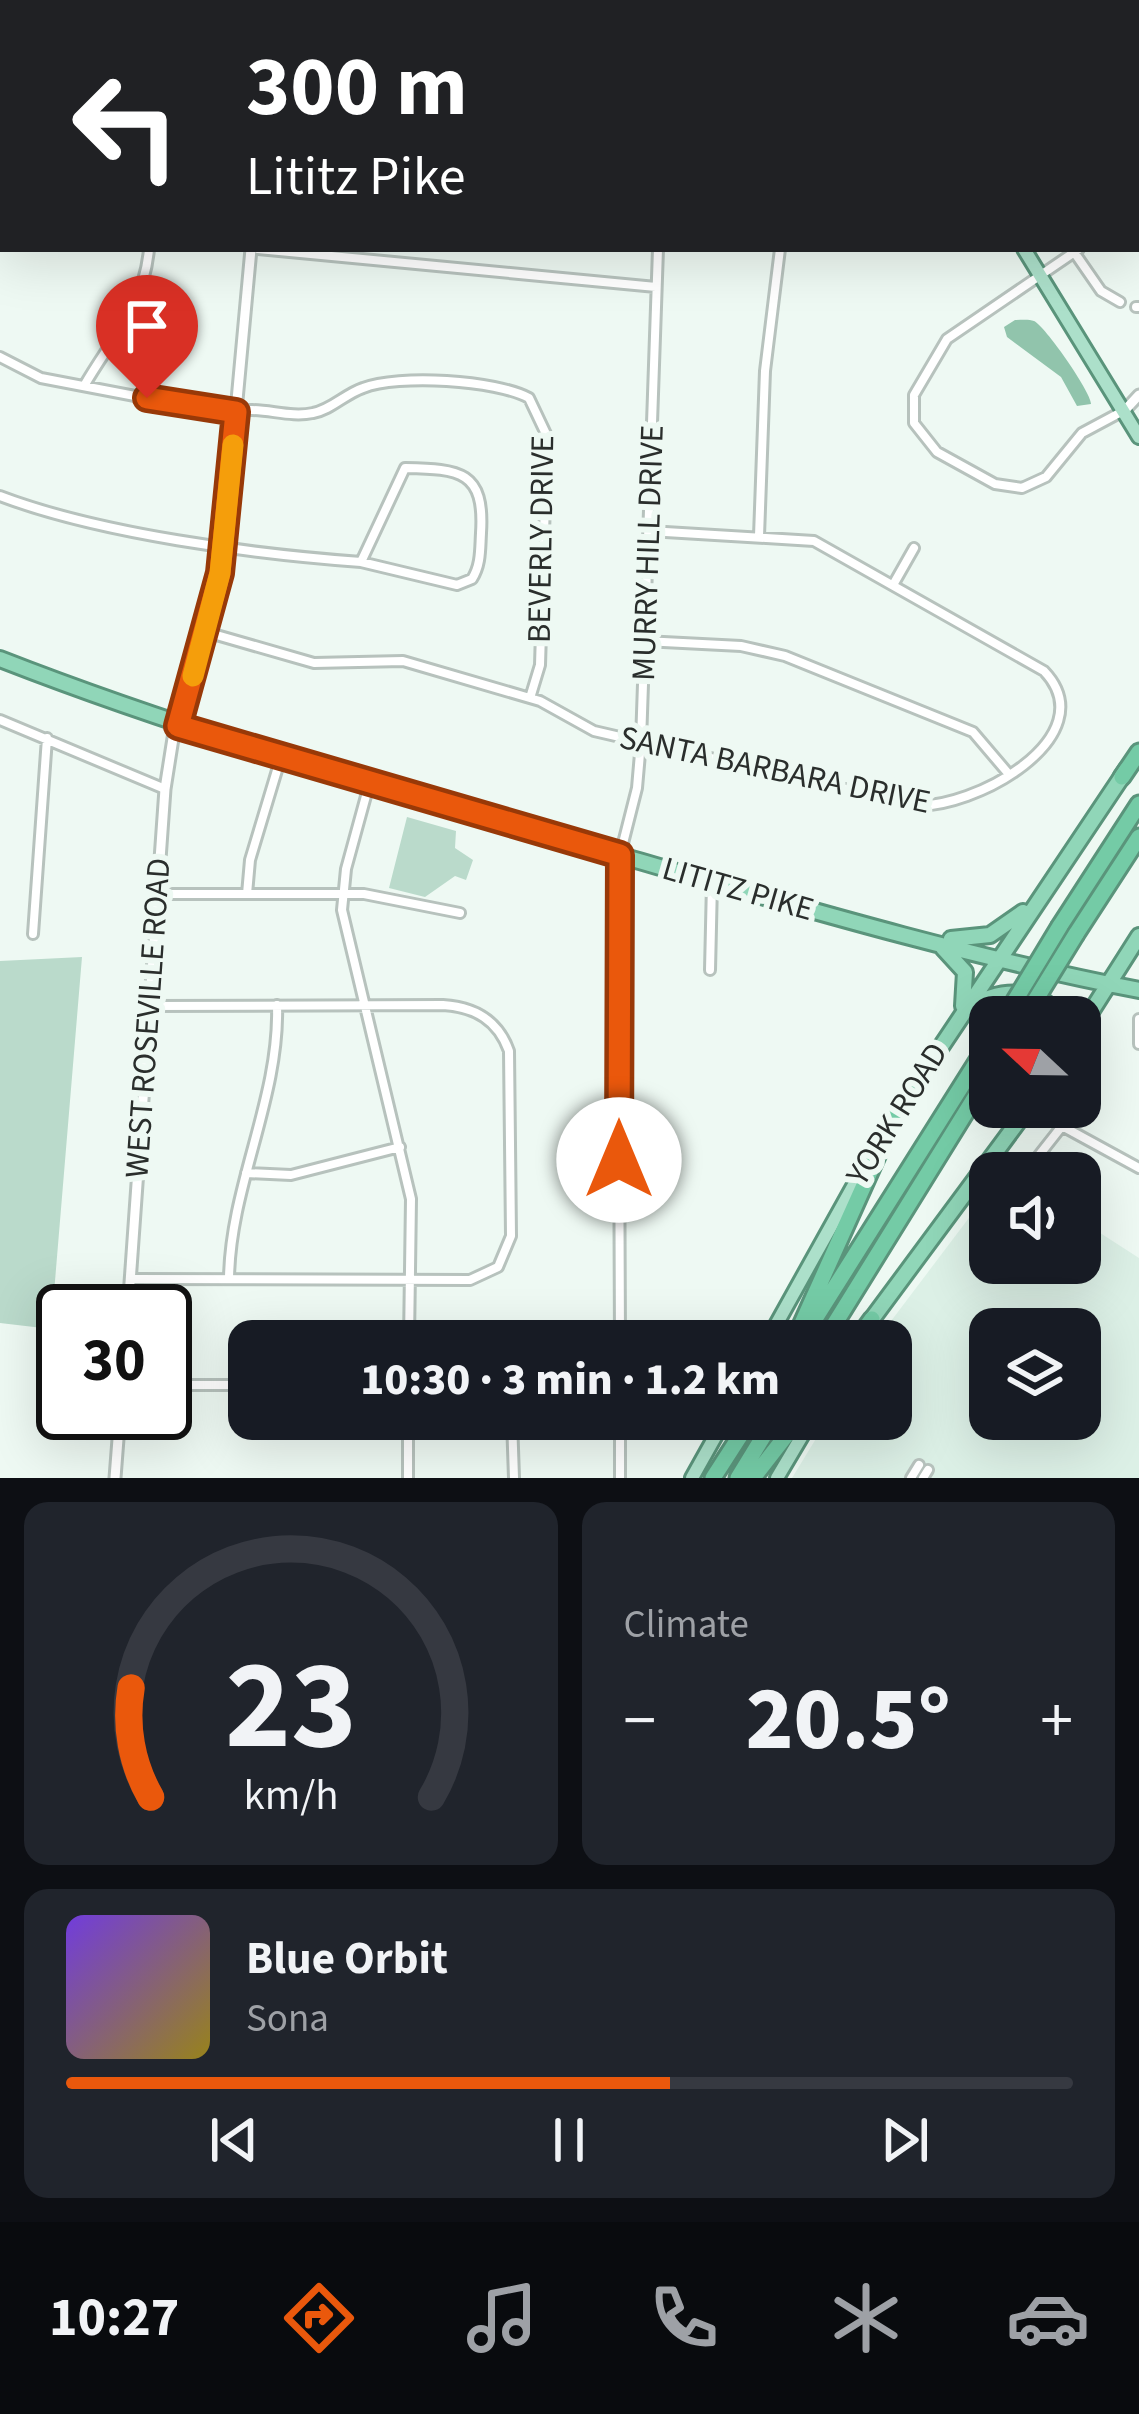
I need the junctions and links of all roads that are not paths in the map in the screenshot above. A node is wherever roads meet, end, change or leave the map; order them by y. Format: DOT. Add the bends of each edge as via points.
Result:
graph roads {
  1 [pos="148,252"];
  2 [pos="255,252"];
  3 [pos="287,252"];
  4 [pos="658,252"];
  5 [pos="780,252"];
  6 [pos="1026,252"];
  7 [pos="1074,252"];
  8 [pos="1077,252"];
  9 [pos="1040,275"];
  10 [pos="656,287"];
  11 [pos="1120,302"];
  12 [pos="2,363"];
  13 [pos="84,386"];
  14 [pos="1139,395"];
  15 [pos="1126,410"];
  16 [pos="236,412"];
  17 [pos="1139,422"];
  18 [pos="1139,437"];
  19 [pos="0,496"];
  20 [pos="649,531"];
  21 [pos="759,536"];
  22 [pos="224,547"];
  23 [pos="914,548"];
  24 [pos="361,562"];
  25 [pos="893,585"];
  26 [pos="206,632"];
  27 [pos="644,641"];
  28 [pos="0,659"];
  29 [pos="530,698"];
  30 [pos="0,720"];
  31 [pos="178,726"];
  32 [pos="46,738"];
  33 [pos="641,742"];
  34 [pos="1139,750"];
  35 [pos="280,757"];
  36 [pos="1007,772"];
  37 [pos="1122,777"];
  38 [pos="370,783"];
  39 [pos="165,789"];
  40 [pos="1139,804"];
  41 [pos="1139,837"];
  42 [pos="620,855"];
  43 [pos="712,882"];
  44 [pos="1043,891"];
  45 [pos="343,893"];
  46 [pos="156,894"];
  47 [pos="247,894"];
  48 [pos="460,914"];
  49 [pos="1068,930"];
  50 [pos="33,934"];
  51 [pos="1139,936"];
  52 [pos="928,939"];
  53 [pos="1000,956"];
  54 [pos="710,970"];
  55 [pos="1110,982"];
  56 [pos="1134,989"];
  57 [pos="1020,996"];
  58 [pos="1035,996"];
  59 [pos="1101,996"];
  60 [pos="278,1005"];
  61 [pos="363,1005"];
  62 [pos="148,1006"];
  63 [pos="969,1009"];
  64 [pos="1101,1011"];
  65 [pos="1139,1018"];
  66 [pos="956,1021"];
  67 [pos="1139,1044"];
  68 [pos="969,1074"];
  69 [pos="969,1107"];
  70 [pos="896,1114"];
  71 [pos="1013,1128"];
  72 [pos="400,1147"];
  73 [pos="1042,1152"];
  74 [pos="1139,1168"];
  75 [pos="246,1173"];
  76 [pos="130,1279"];
  77 [pos="229,1279"];
  78 [pos="412,1280"];
  79 [pos="130,1284"];
  80 [pos="872,1318"];
  81 [pos="410,1320"];
  82 [pos="620,1320"];
  83 [pos="779,1320"];
  84 [pos="806,1320"];
  85 [pos="811,1320"];
  86 [pos="837,1320"];
  87 [pos="192,1385"];
  88 [pos="228,1385"];
  89 [pos="118,1440"];
  90 [pos="408,1440"];
  91 [pos="513,1440"];
  92 [pos="620,1440"];
  93 [pos="713,1440"];
  94 [pos="737,1440"];
  95 [pos="761,1440"];
  96 [pos="783,1440"];
  97 [pos="800,1440"];
  98 [pos="923,1471"];
  99 [pos="115,1478"];
  100 [pos="408,1478"];
  101 [pos="514,1478"];
  102 [pos="620,1478"];
  103 [pos="692,1478"];
  104 [pos="713,1478"];
  105 [pos="738,1478"];
  106 [pos="753,1478"];
  107 [pos="777,1478"];
  108 [pos="911,1478"];
  1 -- 13 [label="street" via="129,320"];
  2 -- 16 [label="street, WEST ROSEVILLE ROAD"];
  3 -- 10 [label="street"];
  4 -- 10 [label="street, MURRY HILL DRIVE"];
  5 -- 21 [label="street" via="763,394"];
  6 -- 9 [label="main road"];
  7 -- 9 [label="street"];
  8 -- 11 [label="street" via="1101,291"];
  9 -- 15 [label="main road"];
  9 -- 15 [label="street" via="947,339 914,394 918,434 985,479 1022,488 1046,477 1082,433"];
  10 -- 20 [label="street, MURRY HILL DRIVE"];
  12 -- 13 [label="street"];
  13 -- 16 [label="street"];
  14 -- 15 [label="street"];
  15 -- 17 [label="main road"];
  15 -- 18 [label="main road"];
  16 -- 22 [label="street, WEST ROSEVILLE ROAD"];
  16 -- 29 [label="street, BEVERLY DRIVE" via="313,413 393,380 490,386 529,398 547,436 540,665"];
  19 -- 22 [label="street"];
  20 -- 21 [label="street, SANTA BARBARA DRIVE"];
  20 -- 27 [label="street, MURRY HILL DRIVE"];
  21 -- 25 [label="street, SANTA BARBARA DRIVE" via="814,541"];
  22 -- 24 [label="street"];
  22 -- 26 [label="street, WEST ROSEVILLE ROAD"];
  23 -- 25 [label="street"];
  24 -- 24 [label="street" via="405,468 459,472 478,490 472,579 457,585"];
  25 -- 36 [label="street, SANTA BARBARA DRIVE" via="1055,684 1058,730"];
  26 -- 29 [label="street, SANTA BARBARA DRIVE" via="322,664 403,661"];
  26 -- 31 [label="street, WEST ROSEVILLE ROAD"];
  27 -- 33 [label="street, MURRY HILL DRIVE"];
  27 -- 36 [label="street" via="785,656 973,732"];
  28 -- 31 [label="highway, LITITZ PIKE"];
  29 -- 33 [label="street, SANTA BARBARA DRIVE" via="578,726"];
  30 -- 32 [label="street"];
  31 -- 35 [label="highway, LITITZ PIKE"];
  31 -- 39 [label="street, WEST ROSEVILLE ROAD"];
  32 -- 39 [label="street"];
  32 -- 50 [label="street"];
  33 -- 36 [label="street, SANTA BARBARA DRIVE" via="929,807 970,799"];
  33 -- 42 [label="street, MURRY HILL DRIVE"];
  34 -- 37 [label="highway"];
  35 -- 38 [label="highway, LITITZ PIKE"];
  35 -- 47 [label="street"];
  37 -- 44 [label="highway, YORK ROAD"];
  38 -- 42 [label="highway, LITITZ PIKE"];
  38 -- 45 [label="street"];
  39 -- 46 [label="street, WEST ROSEVILLE ROAD"];
  40 -- 49 [label="highway"];
  41 -- 49 [label="highway"];
  42 -- 43 [label="highway, LITITZ PIKE"];
  42 -- 82 [label="street, MURRY HILL DRIVE"];
  43 -- 52 [label="highway, LITITZ PIKE"];
  43 -- 54 [label="street"];
  44 -- 52 [label="highway" via="990,935"];
  44 -- 53 [label="highway, YORK ROAD"];
  45 -- 47 [label="street"];
  45 -- 48 [label="street"];
  45 -- 61 [label="street"];
  46 -- 47 [label="street"];
  46 -- 62 [label="street, WEST ROSEVILLE ROAD"];
  49 -- 57 [label="highway, bridge"];
  49 -- 58 [label="highway, bridge"];
  51 -- 55 [label="highway"];
  52 -- 53 [label="highway, LITITZ PIKE"];
  52 -- 66 [label="highway" via="965,973"];
  53 -- 55 [label="highway, LITITZ PIKE"];
  53 -- 66 [label="highway, YORK ROAD"];
  55 -- 56 [label="highway, LITITZ PIKE"];
  55 -- 59 [label="highway"];
  56 -- 64 [label="highway"];
  60 -- 61 [label="street"];
  60 -- 62 [label="street"];
  60 -- 75 [label="street" via="276,1049"];
  61 -- 72 [label="street"];
  61 -- 78 [label="street" via="469,1008 498,1030 508,1051 507,1253 481,1277"];
  62 -- 76 [label="street, WEST ROSEVILLE ROAD"];
  63 -- 66 [label="highway"];
  65 -- 67 [label="street"];
  66 -- 70 [label="highway, YORK ROAD"];
  68 -- 85 [label="highway"];
  69 -- 86 [label="highway"];
  70 -- 83 [label="main road, YORK ROAD"];
  70 -- 84 [label="highway"];
  71 -- 80 [label="highway"];
  72 -- 75 [label="street" via="292,1175"];
  72 -- 78 [label="street" via="413,1216"];
  73 -- 74 [label="street" via="1062,1126"];
  75 -- 77 [label="street"];
  76 -- 77 [label="street"];
  76 -- 79 [label="street, WEST ROSEVILLE ROAD"];
  77 -- 78 [label="street"];
  78 -- 81 [label="street"];
  87 -- 88 [label="street"];
  89 -- 99 [label="street"];
  90 -- 100 [label="street"];
  91 -- 101 [label="street"];
  92 -- 102 [label="street"];
  93 -- 103 [label="main road"];
  94 -- 104 [label="highway"];
  95 -- 105 [label="highway"];
  96 -- 106 [label="highway"];
  97 -- 107 [label="main road"];
  98 -- 108 [label="street"];
}
